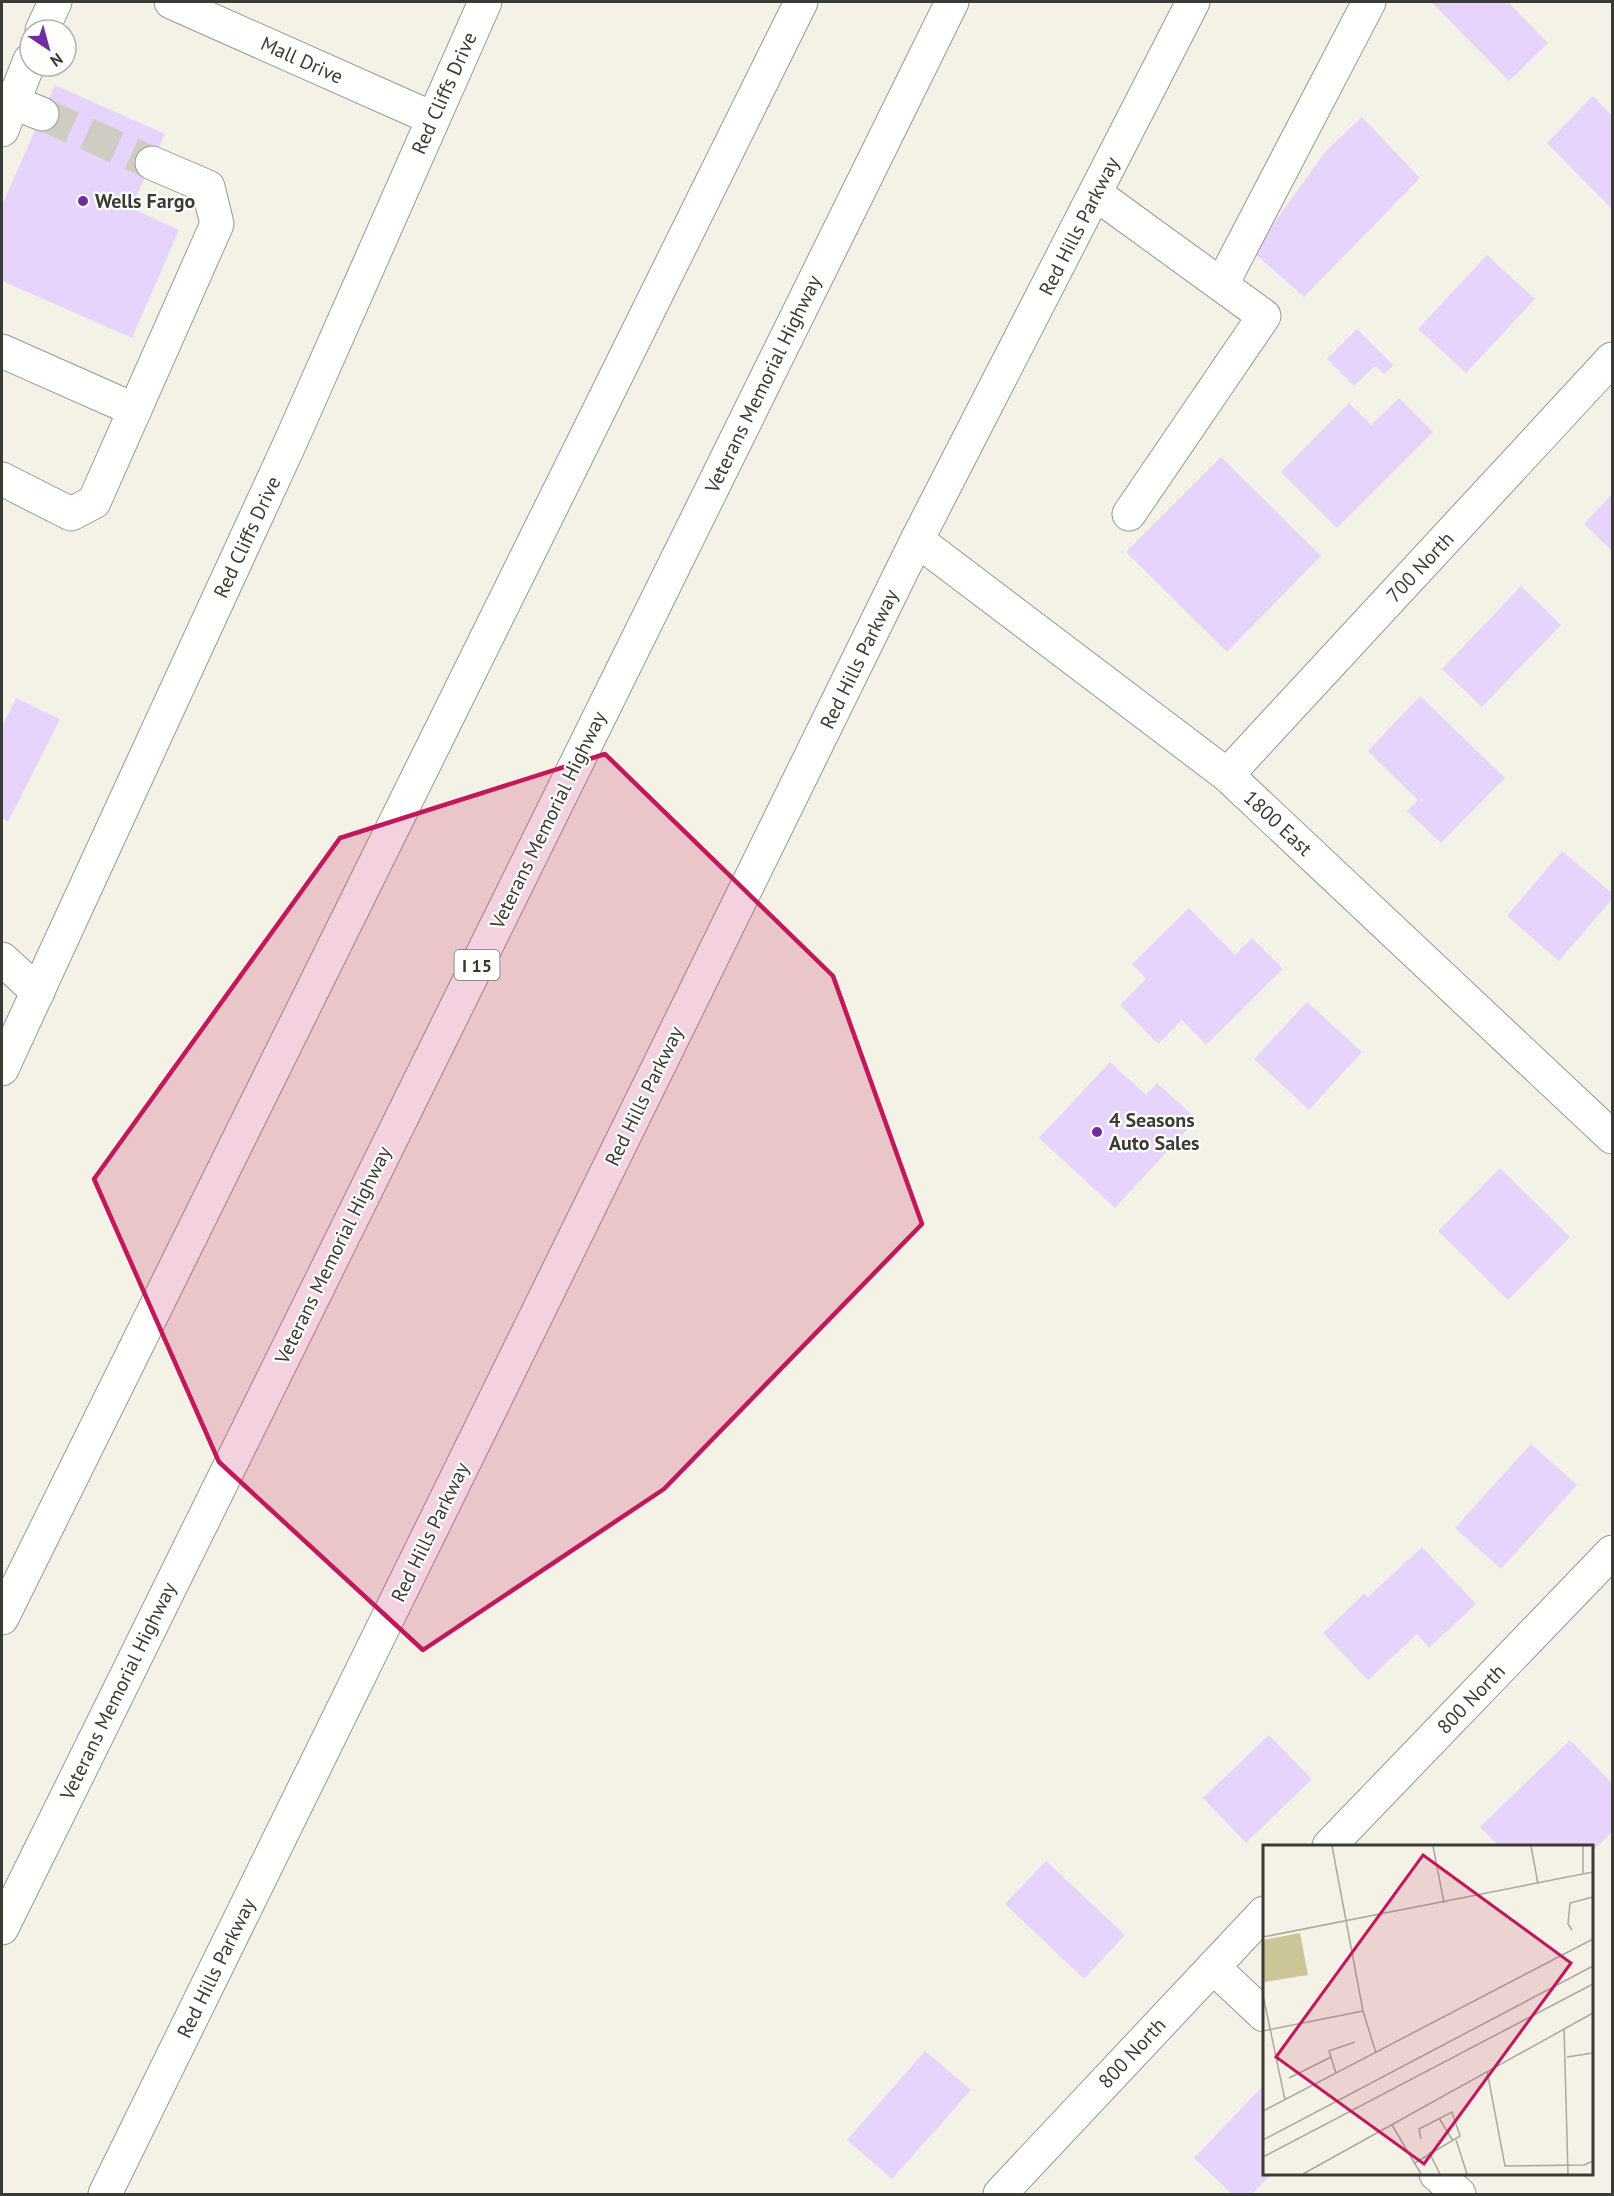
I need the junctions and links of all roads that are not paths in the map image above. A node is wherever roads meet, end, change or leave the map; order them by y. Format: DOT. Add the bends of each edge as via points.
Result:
graph roads {
  1 [pos="55,2"];
  2 [pos="171,2"];
  3 [pos="486,2"];
  4 [pos="801,2"];
  5 [pos="952,2"];
  6 [pos="1193,2"];
  7 [pos="1370,2"];
  8 [pos="48,18"];
  9 [pos="24,78"];
  10 [pos="14,111"];
  11 [pos="432,118"];
  12 [pos="152,163"];
  13 [pos="1096,194"];
  14 [pos="1222,285"];
  15 [pos="2,351"];
  16 [pos="1612,359"];
  17 [pos="135,410"];
  18 [pos="2,479"];
  19 [pos="1129,514"];
  20 [pos="917,540"];
  21 [pos="1227,775"];
  22 [pos="2,959"];
  23 [pos="38,992"];
  24 [pos="2,1069"];
  25 [pos="1612,1137"];
  26 [pos="1612,1552"];
  27 [pos="2,1618"];
  28 [pos="1330,1845"];
  29 [pos="1263,1914"];
  30 [pos="2,1928"];
  31 [pos="1213,1967"];
  32 [pos="1263,2014"];
  33 [pos="1437,2175"];
  34 [pos="105,2194"];
  35 [pos="1000,2194"];
  36 [pos="1459,2194"];
  1 -- 8 [label="main road"];
  2 -- 11 [label="main road, Mall Drive"];
  3 -- 11 [label="main road, Red Cliffs Drive"];
  4 -- 27 [label="main road"];
  5 -- 30 [label="main road, Veterans Memorial Highway / I 15"];
  6 -- 13 [label="main road, Red Hills Parkway"];
  7 -- 14 [label="main road"];
  9 -- 10 [label="main road"];
  11 -- 23 [label="main road, Red Cliffs Drive" via="291,441"];
  12 -- 17 [label="main road" via="208,187 217,224"];
  13 -- 14 [label="main road"];
  13 -- 20 [label="main road, Red Hills Parkway"];
  14 -- 19 [label="main road" via="1264,316"];
  15 -- 17 [label="main road"];
  16 -- 21 [label="main road, 700 North"];
  17 -- 18 [label="main road" via="94,502 71,514"];
  20 -- 21 [label="main road, 1800 East"];
  20 -- 34 [label="main road, Red Hills Parkway"];
  21 -- 25 [label="main road, 1800 East"];
  22 -- 23 [label="main road"];
  23 -- 24 [label="main road, Red Cliffs Drive"];
  26 -- 28 [label="main road, 800 North"];
  29 -- 31 [label="main road, 800 North"];
  31 -- 32 [label="main road"];
  31 -- 35 [label="main road, 800 North"];
  33 -- 36 [label="main road"];
}
